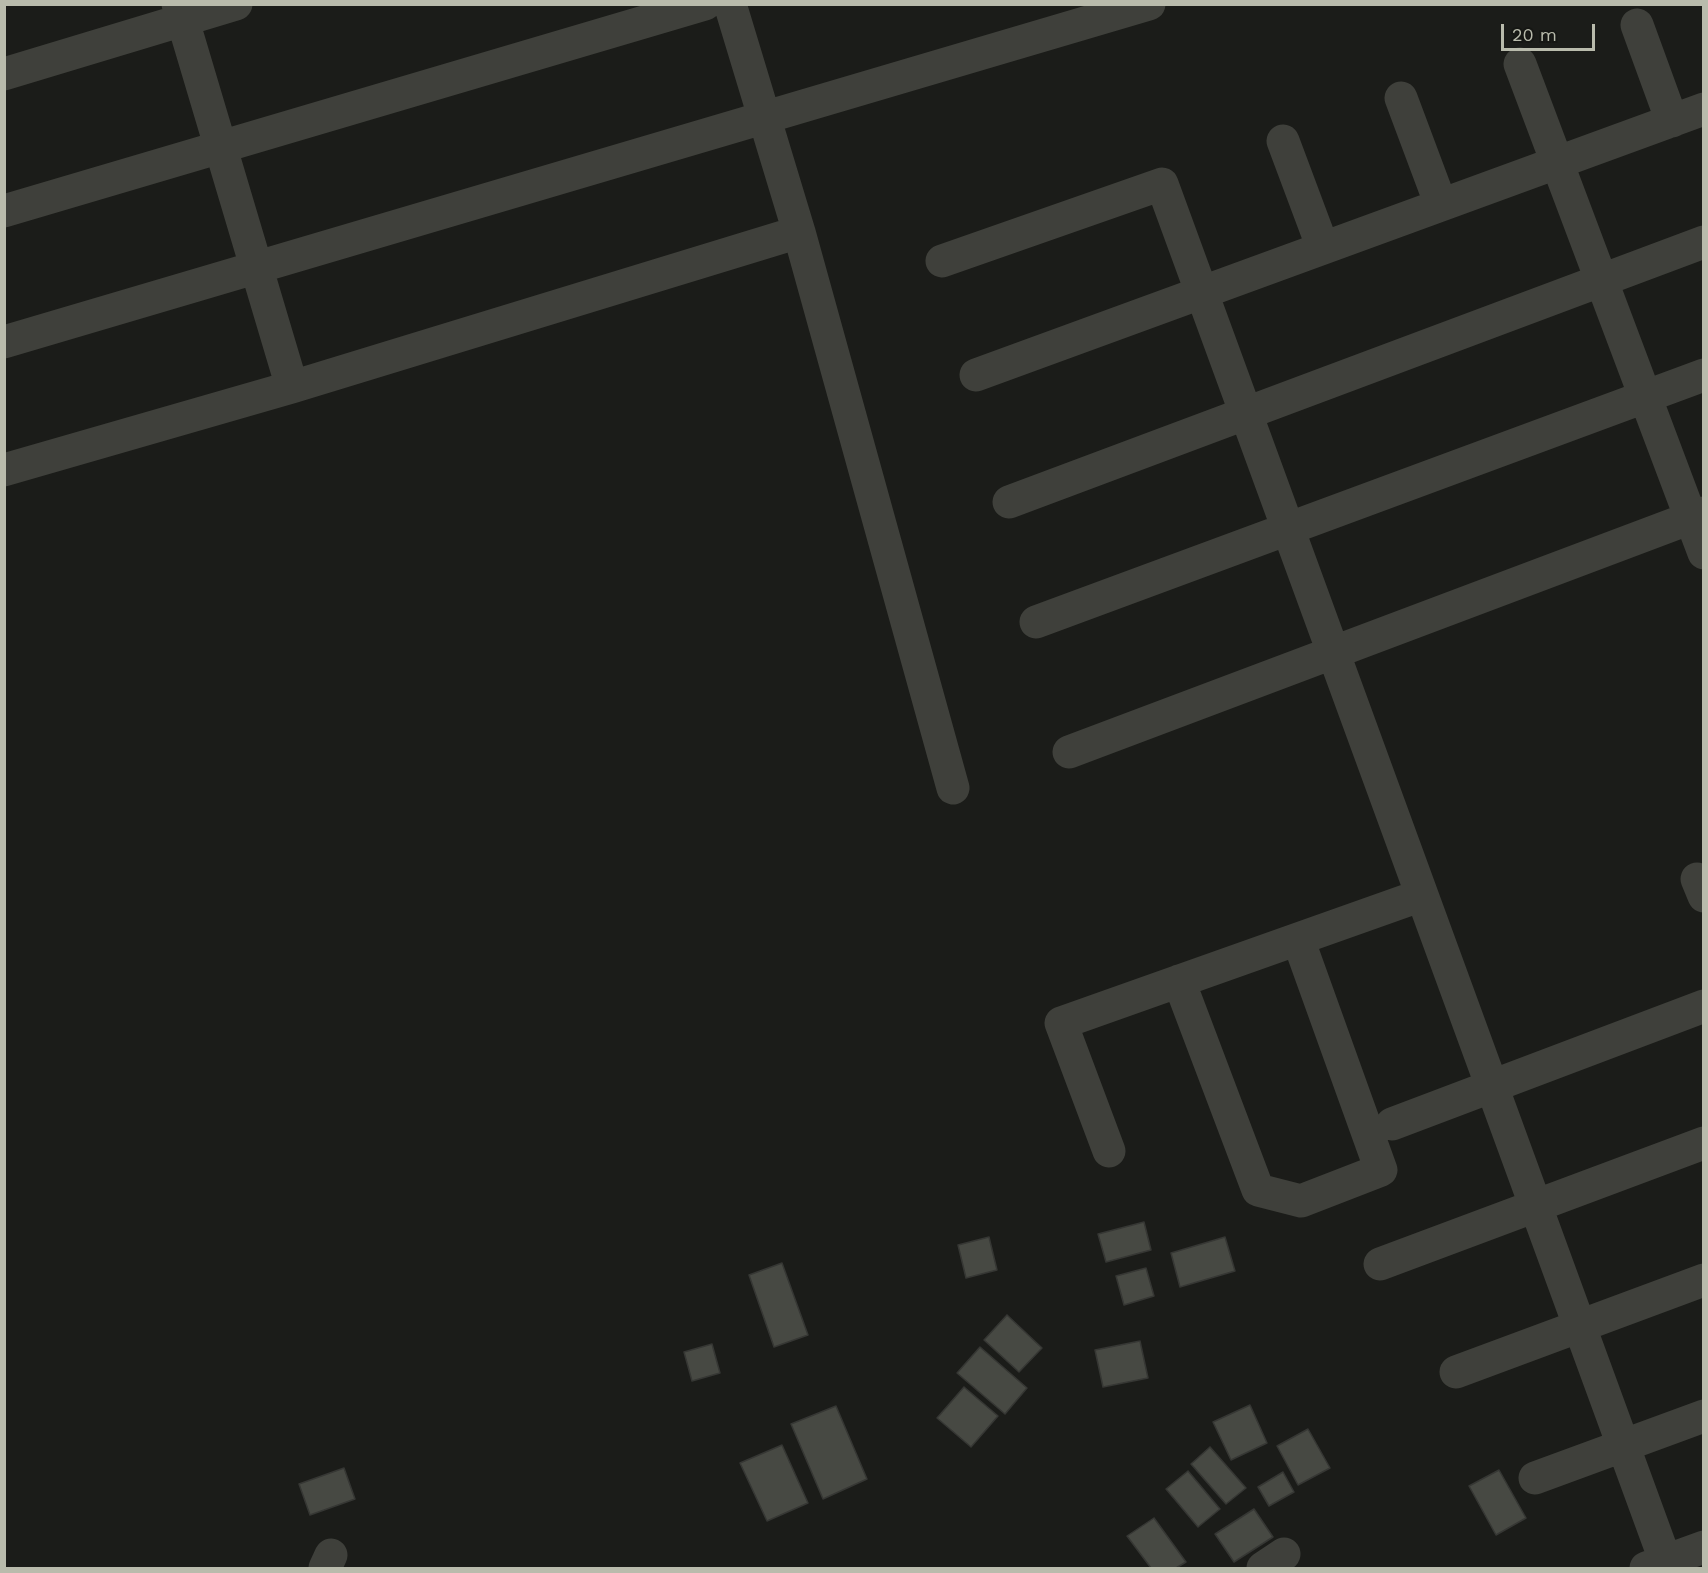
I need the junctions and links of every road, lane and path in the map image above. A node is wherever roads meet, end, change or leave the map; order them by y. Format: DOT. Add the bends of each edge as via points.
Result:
graph roads {
  1 [pos="236,4"];
  2 [pos="705,4"];
  3 [pos="730,4"];
  4 [pos="1149,4"];
  5 [pos="180,12"];
  6 [pos="1637,25"];
  7 [pos="1520,64"];
  8 [pos="4,75"];
  9 [pos="1401,98"];
  10 [pos="1704,109"];
  11 [pos="764,118"];
  12 [pos="1672,121"];
  13 [pos="1283,141"];
  14 [pos="221,147"];
  15 [pos="1557,163"];
  16 [pos="1441,206"];
  17 [pos="4,211"];
  18 [pos="800,232"];
  19 [pos="1704,242"];
  20 [pos="1323,248"];
  21 [pos="942,261"];
  22 [pos="256,268"];
  23 [pos="1601,280"];
  24 [pos="1202,292"];
  25 [pos="4,342"];
  26 [pos="976,375"];
  27 [pos="1704,375"];
  28 [pos="292,387"];
  29 [pos="1645,397"];
  30 [pos="1246,413"];
  31 [pos="4,470"];
  32 [pos="1009,502"];
  33 [pos="1697,516"];
  34 [pos="1288,528"];
  35 [pos="1704,553"];
  36 [pos="1036,622"];
  37 [pos="1334,653"];
  38 [pos="1069,752"];
  39 [pos="953,788"];
  40 [pos="1422,895"];
  41 [pos="1298,939"];
  42 [pos="1179,981"];
  43 [pos="1704,1006"];
  44 [pos="1492,1086"];
  45 [pos="1392,1124"];
  46 [pos="1704,1143"];
  47 [pos="1109,1151"];
  48 [pos="1536,1205"];
  49 [pos="1380,1264"];
  50 [pos="1704,1280"];
  51 [pos="1580,1326"];
  52 [pos="1456,1372"];
  53 [pos="1704,1416"];
  54 [pos="1623,1445"];
  55 [pos="1535,1478"];
  56 [pos="1704,1547"];
  57 [pos="1659,1566"];
  1 -- 5 [label="street"];
  2 -- 14 [label="street"];
  3 -- 11 [label="street"];
  4 -- 11 [label="street"];
  5 -- 8 [label="street"];
  5 -- 14 [label="street"];
  6 -- 12 [label="street"];
  7 -- 15 [label="street"];
  9 -- 16 [label="street"];
  10 -- 12 [label="street"];
  11 -- 18 [label="street"];
  11 -- 22 [label="street"];
  12 -- 15 [label="street"];
  13 -- 20 [label="street"];
  14 -- 17 [label="street"];
  14 -- 22 [label="street"];
  15 -- 16 [label="street"];
  15 -- 23 [label="street"];
  16 -- 20 [label="street"];
  18 -- 28 [label="street"];
  18 -- 39 [label="street"];
  19 -- 23 [label="street"];
  20 -- 24 [label="street"];
  21 -- 24 [label="street" via="1162,184"];
  22 -- 25 [label="street"];
  22 -- 28 [label="street"];
  23 -- 29 [label="street"];
  23 -- 30 [label="street"];
  24 -- 26 [label="street"];
  24 -- 30 [label="street"];
  27 -- 29 [label="street"];
  28 -- 31 [label="street"];
  29 -- 33 [label="street"];
  29 -- 34 [label="street"];
  30 -- 32 [label="street"];
  30 -- 34 [label="street"];
  33 -- 35 [label="street"];
  33 -- 37 [label="street"];
  34 -- 36 [label="street"];
  34 -- 37 [label="street"];
  37 -- 38 [label="street"];
  37 -- 40 [label="street"];
  40 -- 41 [label="street"];
  40 -- 44 [label="street"];
  41 -- 42 [label="street"];
  41 -- 42 [label="street" via="1381,1170 1301,1201 1258,1190"];
  42 -- 47 [label="street" via="1061,1023"];
  43 -- 44 [label="street"];
  44 -- 45 [label="street"];
  44 -- 48 [label="street"];
  46 -- 48 [label="street"];
  48 -- 49 [label="street"];
  48 -- 51 [label="street"];
  50 -- 51 [label="street"];
  51 -- 52 [label="street"];
  51 -- 54 [label="street"];
  53 -- 54 [label="street"];
  54 -- 55 [label="street"];
  54 -- 57 [label="street"];
  56 -- 57 [label="street"];
}
